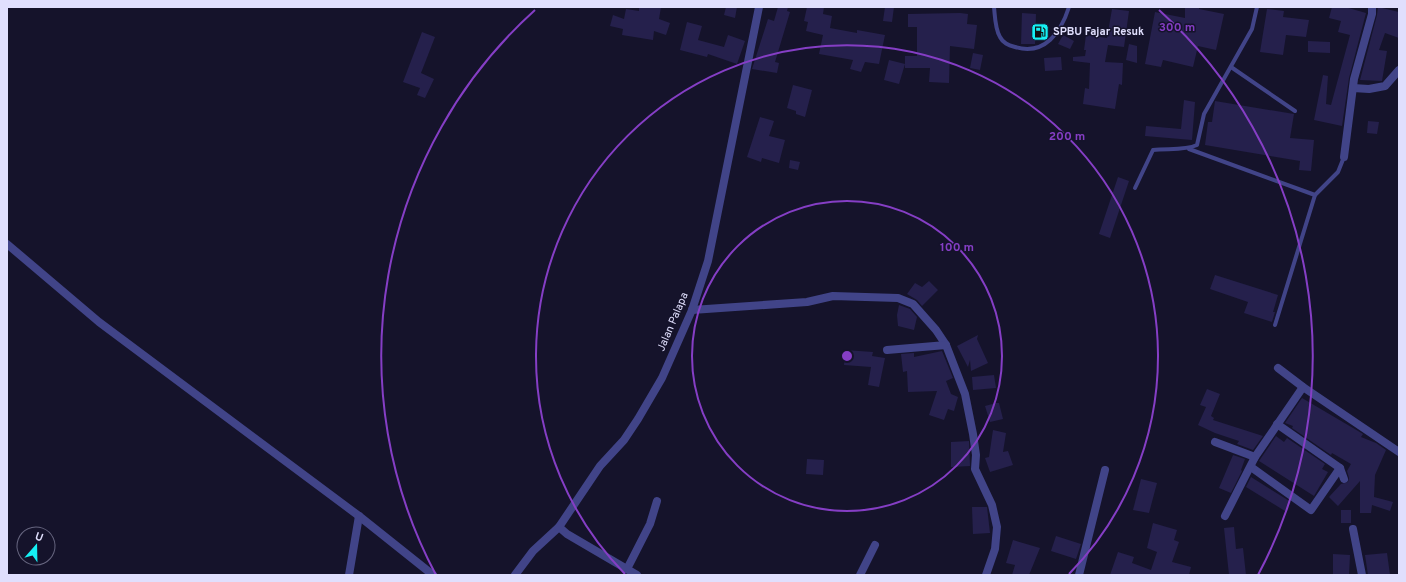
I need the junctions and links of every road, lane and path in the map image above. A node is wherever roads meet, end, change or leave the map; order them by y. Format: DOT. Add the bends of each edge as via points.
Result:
graph roads {
  1 [pos="760,7"];
  2 [pos="994,7"];
  3 [pos="1069,7"];
  4 [pos="1257,7"];
  5 [pos="1372,7"];
  6 [pos="1231,67"];
  7 [pos="1399,70"];
  8 [pos="1353,88"];
  9 [pos="1295,111"];
  10 [pos="1189,149"];
  11 [pos="1344,157"];
  12 [pos="1135,188"];
  13 [pos="1316,195"];
  14 [pos="7,244"];
  15 [pos="692,310"];
  16 [pos="1275,325"];
  17 [pos="946,345"];
  18 [pos="887,350"];
  19 [pos="1278,368"];
  20 [pos="1303,387"];
  21 [pos="1277,424"];
  22 [pos="1215,442"];
  23 [pos="1399,452"];
  24 [pos="1255,457"];
  25 [pos="1251,466"];
  26 [pos="1340,468"];
  27 [pos="1105,470"];
  28 [pos="1344,479"];
  29 [pos="657,501"];
  30 [pos="359,516"];
  31 [pos="1225,516"];
  32 [pos="559,527"];
  33 [pos="1353,529"];
  34 [pos="875,545"];
  35 [pos="627,569"];
  36 [pos="349,575"];
  37 [pos="433,575"];
  38 [pos="515,575"];
  39 [pos="637,575"];
  40 [pos="860,575"];
  41 [pos="986,575"];
  42 [pos="1079,575"];
  43 [pos="1362,575"];
  1 -- 15 [label="street, Jalan Palapa" via="708,261"];
  2 -- 3 [label="lane" via="999,37 1006,44 1022,49 1039,47 1052,39 1063,26"];
  4 -- 6 [label="lane" via="1252,30"];
  5 -- 8 [label="street"];
  6 -- 9 [label="lane"];
  6 -- 10 [label="lane" via="1204,114 1197,145"];
  7 -- 8 [label="street" via="1385,86"];
  8 -- 11 [label="street"];
  10 -- 12 [label="lane" via="1153,150"];
  10 -- 13 [label="lane"];
  11 -- 13 [label="lane" via="1338,172"];
  13 -- 16 [label="lane"];
  14 -- 30 [label="street" via="99,322"];
  15 -- 17 [label="street" via="807,302 833,296 898,298 913,304"];
  15 -- 32 [label="street, Jalan Palapa" via="662,378 638,420 600,466"];
  17 -- 18 [label="street"];
  17 -- 41 [label="street" via="965,394 976,455 975,469 992,506 997,526 995,548"];
  19 -- 20 [label="street"];
  20 -- 21 [label="street"];
  20 -- 23 [label="street"];
  21 -- 24 [label="street"];
  21 -- 26 [label="street"];
  22 -- 24 [label="street"];
  24 -- 25 [label="street"];
  25 -- 26 [label="street" via="1311,510"];
  25 -- 31 [label="street"];
  26 -- 28 [label="street"];
  27 -- 42 [label="street"];
  29 -- 35 [label="street" via="650,524"];
  30 -- 36 [label="street"];
  30 -- 37 [label="street"];
  32 -- 35 [label="street"];
  32 -- 38 [label="street, Jalan Palapa" via="533,551"];
  33 -- 43 [label="street"];
  34 -- 40 [label="street"];
  35 -- 39 [label="street"];
}
